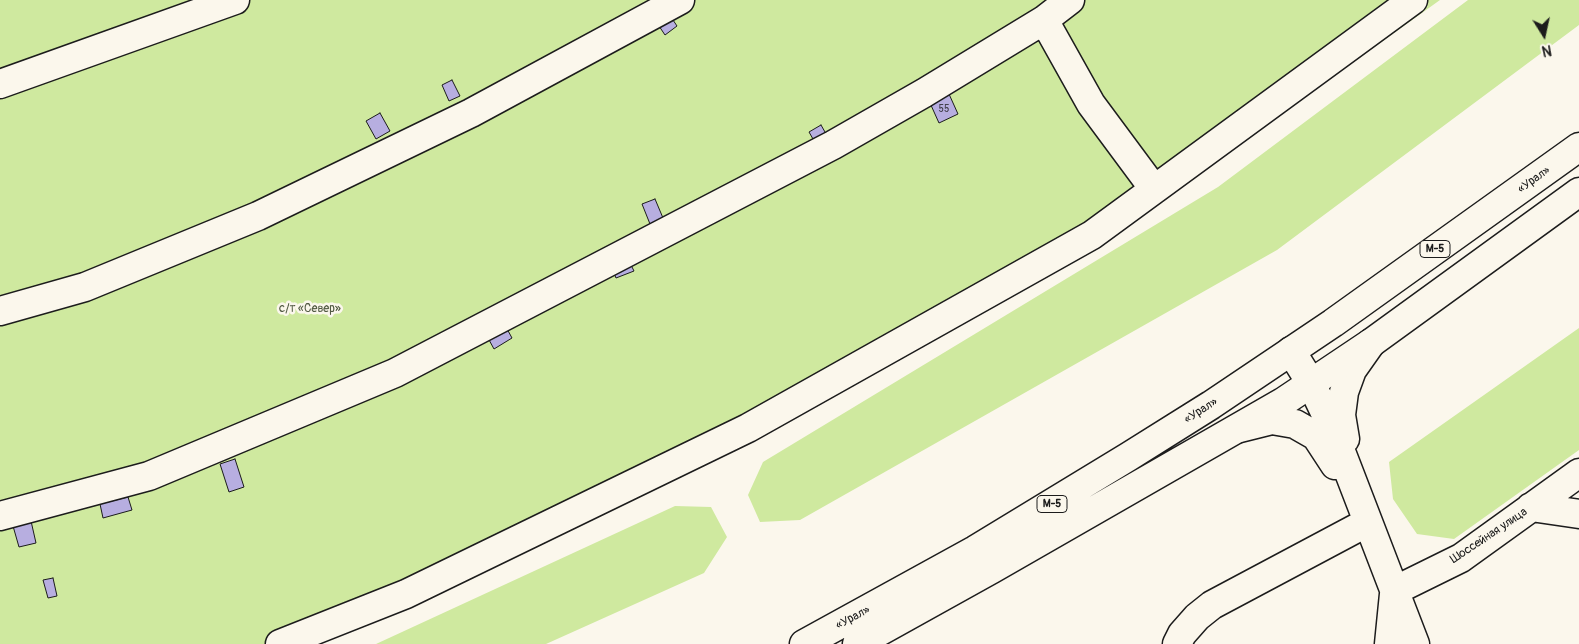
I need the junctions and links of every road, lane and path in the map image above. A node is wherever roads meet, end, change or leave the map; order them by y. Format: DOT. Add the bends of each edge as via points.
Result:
graph roads {
  1 [pos="235,0"];
  2 [pos="680,0"];
  3 [pos="1070,0"];
  4 [pos="1413,0"];
  5 [pos="1044,20"];
  6 [pos="0,84"];
  7 [pos="1579,147"];
  8 [pos="1154,189"];
  9 [pos="1579,192"];
  10 [pos="0,311"];
  11 [pos="1371,343"];
  12 [pos="1291,351"];
  13 [pos="1311,383"];
  14 [pos="1235,430"];
  15 [pos="1579,473"];
  16 [pos="1532,507"];
  17 [pos="1579,514"];
  18 [pos="0,516"];
  19 [pos="1368,522"];
  20 [pos="1394,590"];
  21 [pos="280,644"];
  22 [pos="804,644"];
  23 [pos="857,644"];
  24 [pos="1177,644"];
  25 [pos="1389,644"];
  26 [pos="1415,644"];
  1 -- 6 [label="main road"];
  2 -- 10 [label="main road" via="471,113 258,216 85,287"];
  3 -- 5 [label="main road"];
  4 -- 8 [label="main road"];
  5 -- 8 [label="main road" via="1091,104"];
  5 -- 18 [label="main road" via="833,145 395,373 149,476"];
  7 -- 12 [label="main road, «Урал» / М-5"];
  8 -- 21 [label="main road" via="1092,235 748,428 406,594"];
  9 -- 11 [label="main road, «Урал» / М-5"];
  11 -- 13 [label="main road, «Урал» / М-5"];
  11 -- 19 [label="main road" via="1347,382 1341,415"];
  12 -- 13 [label="main road"];
  12 -- 22 [label="main road, «Урал» / М-5" via="1047,506 915,584"];
  13 -- 14 [label="main road, «Урал» / М-5"];
  13 -- 19 [label="main road"];
  14 -- 19 [label="main road" via="1272,420 1295,424 1316,436"];
  14 -- 23 [label="main road, «Урал» / М-5"];
  15 -- 16 [label="main road, Шоссейная улица"];
  16 -- 17 [label="main road"];
  16 -- 20 [label="main road, Шоссейная улица" via="1461,558"];
  19 -- 20 [label="main road"];
  19 -- 24 [label="main road" via="1212,605 1197,617"];
  20 -- 25 [label="main road"];
  20 -- 26 [label="main road"];
}
